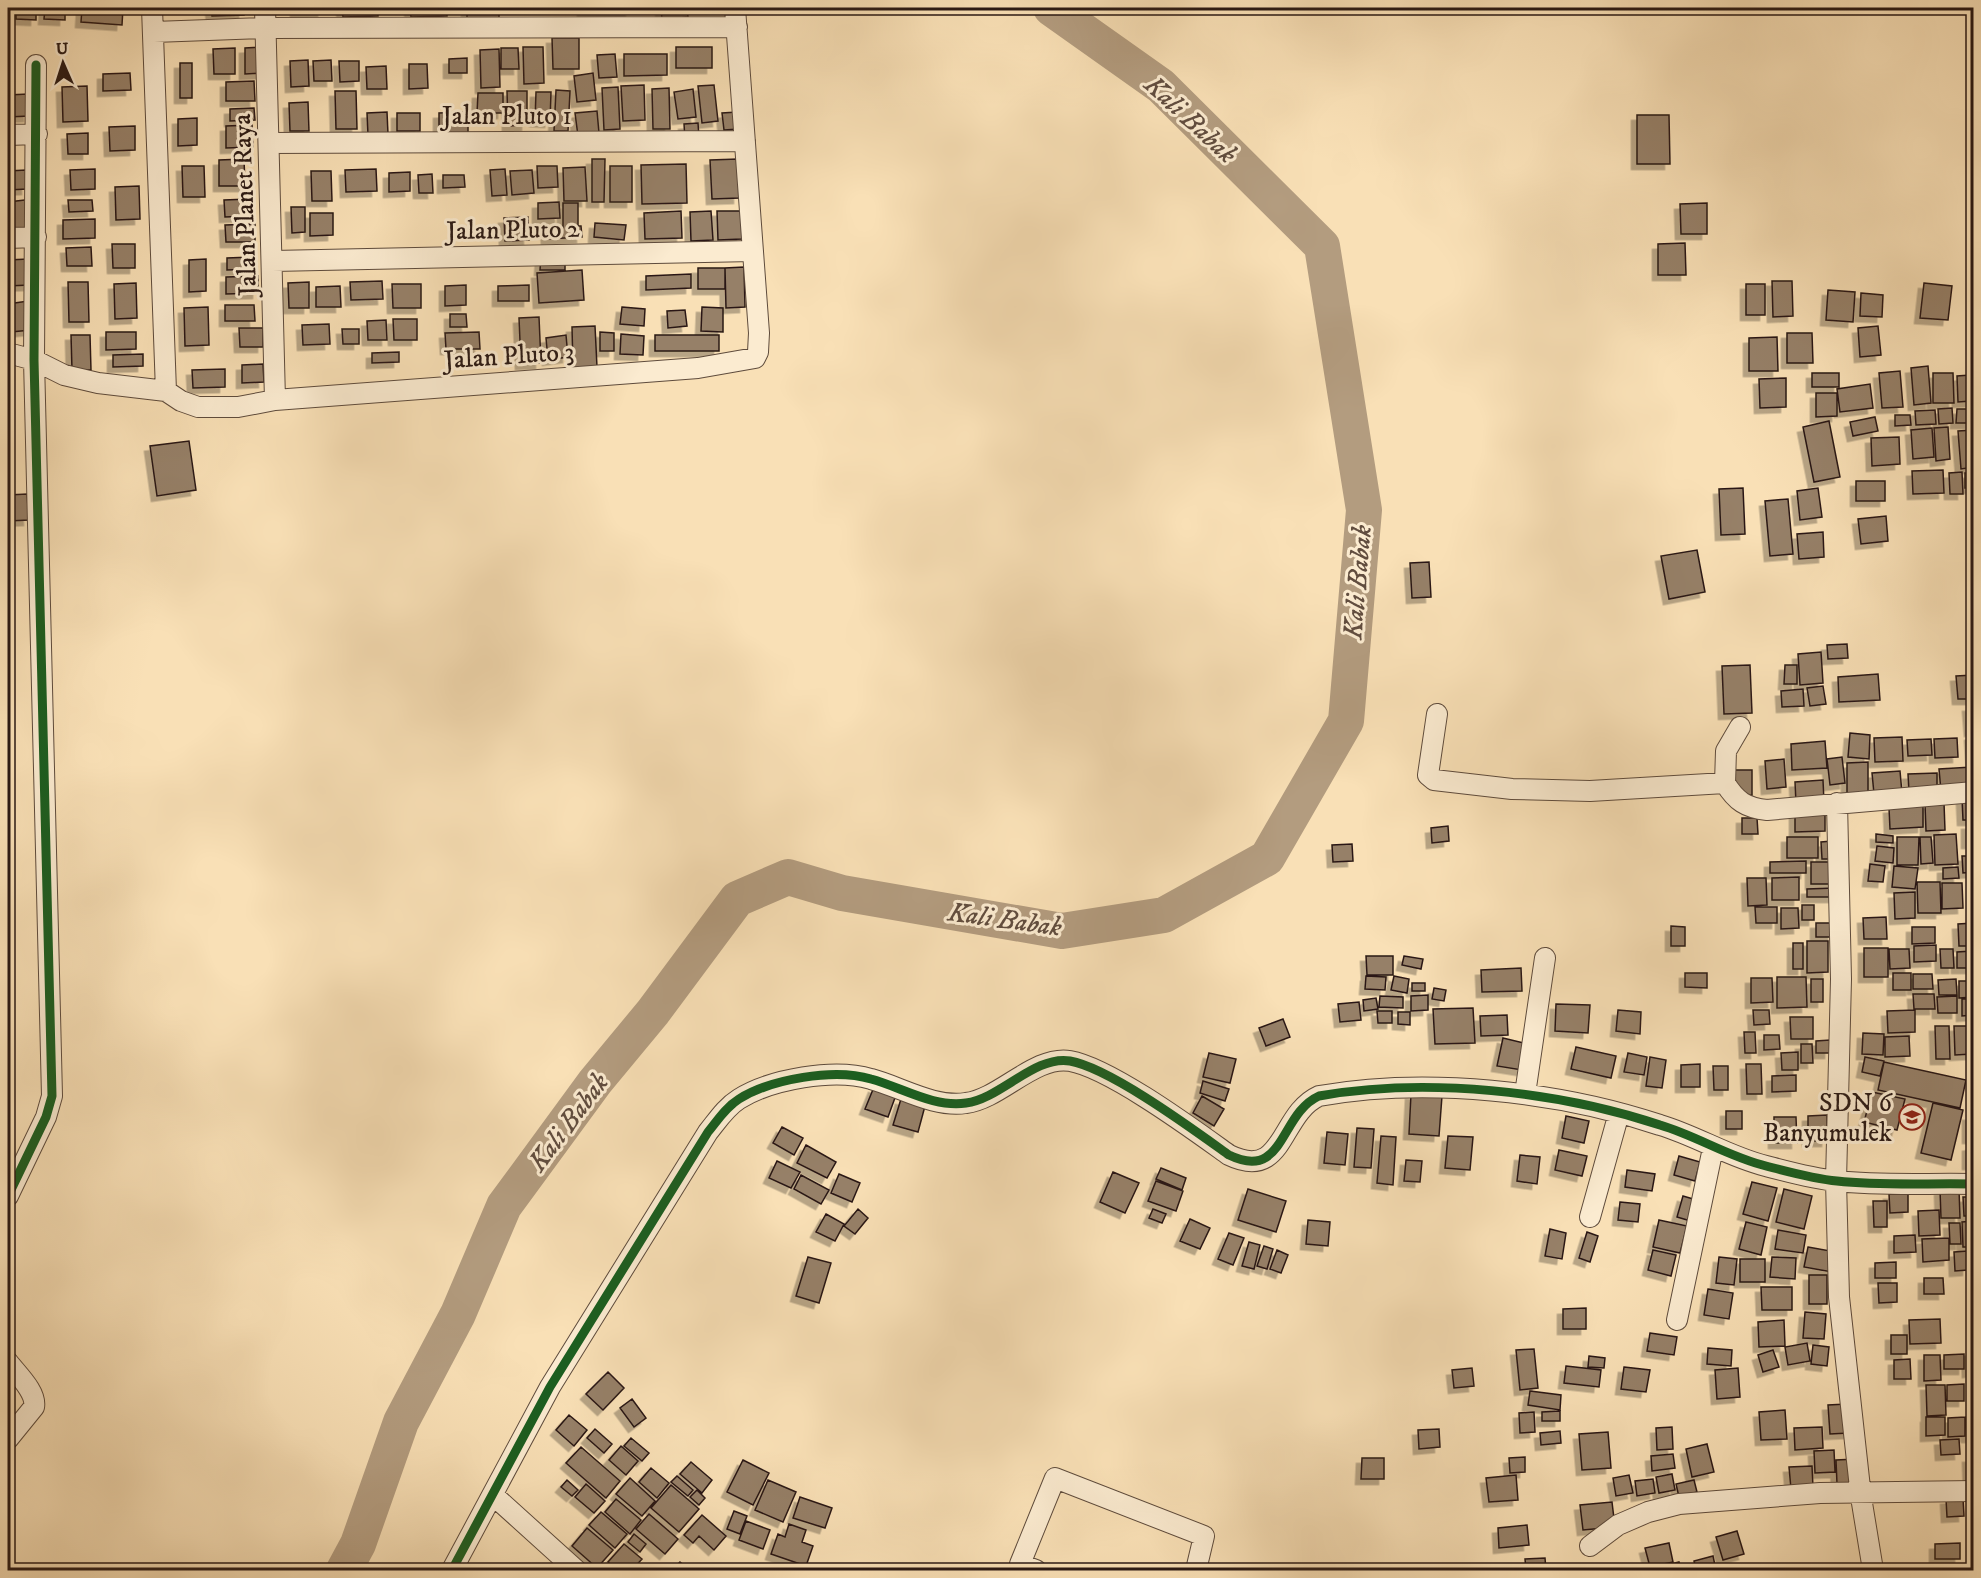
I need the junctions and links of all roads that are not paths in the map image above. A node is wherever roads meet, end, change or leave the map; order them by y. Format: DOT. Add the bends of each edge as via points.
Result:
graph roads {
  1 [pos="152,8"];
  2 [pos="265,8"];
  3 [pos="736,17"];
  4 [pos="266,28"];
  5 [pos="154,32"];
  6 [pos="36,65"];
  7 [pos="37,134"];
  8 [pos="8,135"];
  9 [pos="745,141"];
  10 [pos="268,142"];
  11 [pos="36,237"];
  12 [pos="8,238"];
  13 [pos="753,251"];
  14 [pos="273,261"];
  15 [pos="8,353"];
  16 [pos="34,360"];
  17 [pos="166,391"];
  18 [pos="275,400"];
  19 [pos="1437,714"];
  20 [pos="1740,727"];
  21 [pos="1725,783"];
  22 [pos="1974,792"];
  23 [pos="1837,803"];
  24 [pos="1545,958"];
  25 [pos="1525,1094"];
  26 [pos="1619,1113"];
  27 [pos="1713,1148"];
  28 [pos="1836,1181"];
  29 [pos="1974,1184"];
  30 [pos="8,1196"];
  31 [pos="1590,1217"];
  32 [pos="1677,1320"];
  33 [pos="8,1362"];
  34 [pos="8,1439"];
  35 [pos="1974,1491"];
  36 [pos="493,1495"];
  37 [pos="1861,1497"];
  38 [pos="1590,1546"];
  39 [pos="452,1570"];
  40 [pos="576,1570"];
  41 [pos="1036,1570"];
  42 [pos="1196,1570"];
  43 [pos="1873,1570"];
  1 -- 5 [label="street"];
  2 -- 4 [label="street, Jalan Planet Raya"];
  3 -- 4 [label="street"];
  3 -- 9 [label="street"];
  4 -- 5 [label="street"];
  4 -- 10 [label="street, Jalan Planet Raya"];
  5 -- 17 [label="street"];
  6 -- 7 [label="street"];
  7 -- 8 [label="street"];
  7 -- 11 [label="street"];
  9 -- 10 [label="street, Jalan Pluto 1"];
  9 -- 13 [label="street"];
  10 -- 14 [label="street, Jalan Planet Raya"];
  11 -- 12 [label="street"];
  11 -- 16 [label="street"];
  13 -- 14 [label="street, Jalan Pluto 2"];
  13 -- 18 [label="street, Jalan Pluto 3" via="758,352 755,358 698,368"];
  14 -- 18 [label="street, Jalan Planet Raya"];
  15 -- 16 [label="street, Jalan Pluto 3"];
  16 -- 17 [label="street, Jalan Pluto 3" via="75,378"];
  16 -- 30 [label="street" via="52,1096"];
  17 -- 18 [label="street, Jalan Pluto 3" via="181,401 215,408"];
  19 -- 21 [label="street" via="1428,775 1431,780 1512,789 1590,791"];
  20 -- 21 [label="street" via="1726,751"];
  21 -- 23 [label="street" via="1735,799 1754,809"];
  22 -- 23 [label="street"];
  23 -- 28 [label="street" via="1841,979"];
  24 -- 25 [label="street"];
  25 -- 26 [label="street"];
  25 -- 36 [label="street" via="1479,1089 1384,1090 1319,1096 1300,1110 1266,1160 1255,1163 1229,1155 1128,1089 1067,1060 1051,1063 983,1100 965,1104 946,1104 850,1074 828,1074 772,1085 739,1099 708,1132 555,1378"];
  26 -- 27 [label="street" via="1661,1125"];
  26 -- 31 [label="street"];
  27 -- 28 [label="street" via="1763,1166"];
  27 -- 32 [label="street"];
  28 -- 29 [label="street"];
  28 -- 37 [label="street" via="1839,1297"];
  33 -- 34 [label="street" via="35,1402"];
  35 -- 37 [label="street"];
  36 -- 39 [label="street"];
  36 -- 40 [label="street"];
  37 -- 38 [label="street" via="1679,1504 1618,1525"];
  37 -- 43 [label="street"];
  41 -- 42 [label="street" via="1020,1564 1055,1478 1204,1536"];
}
